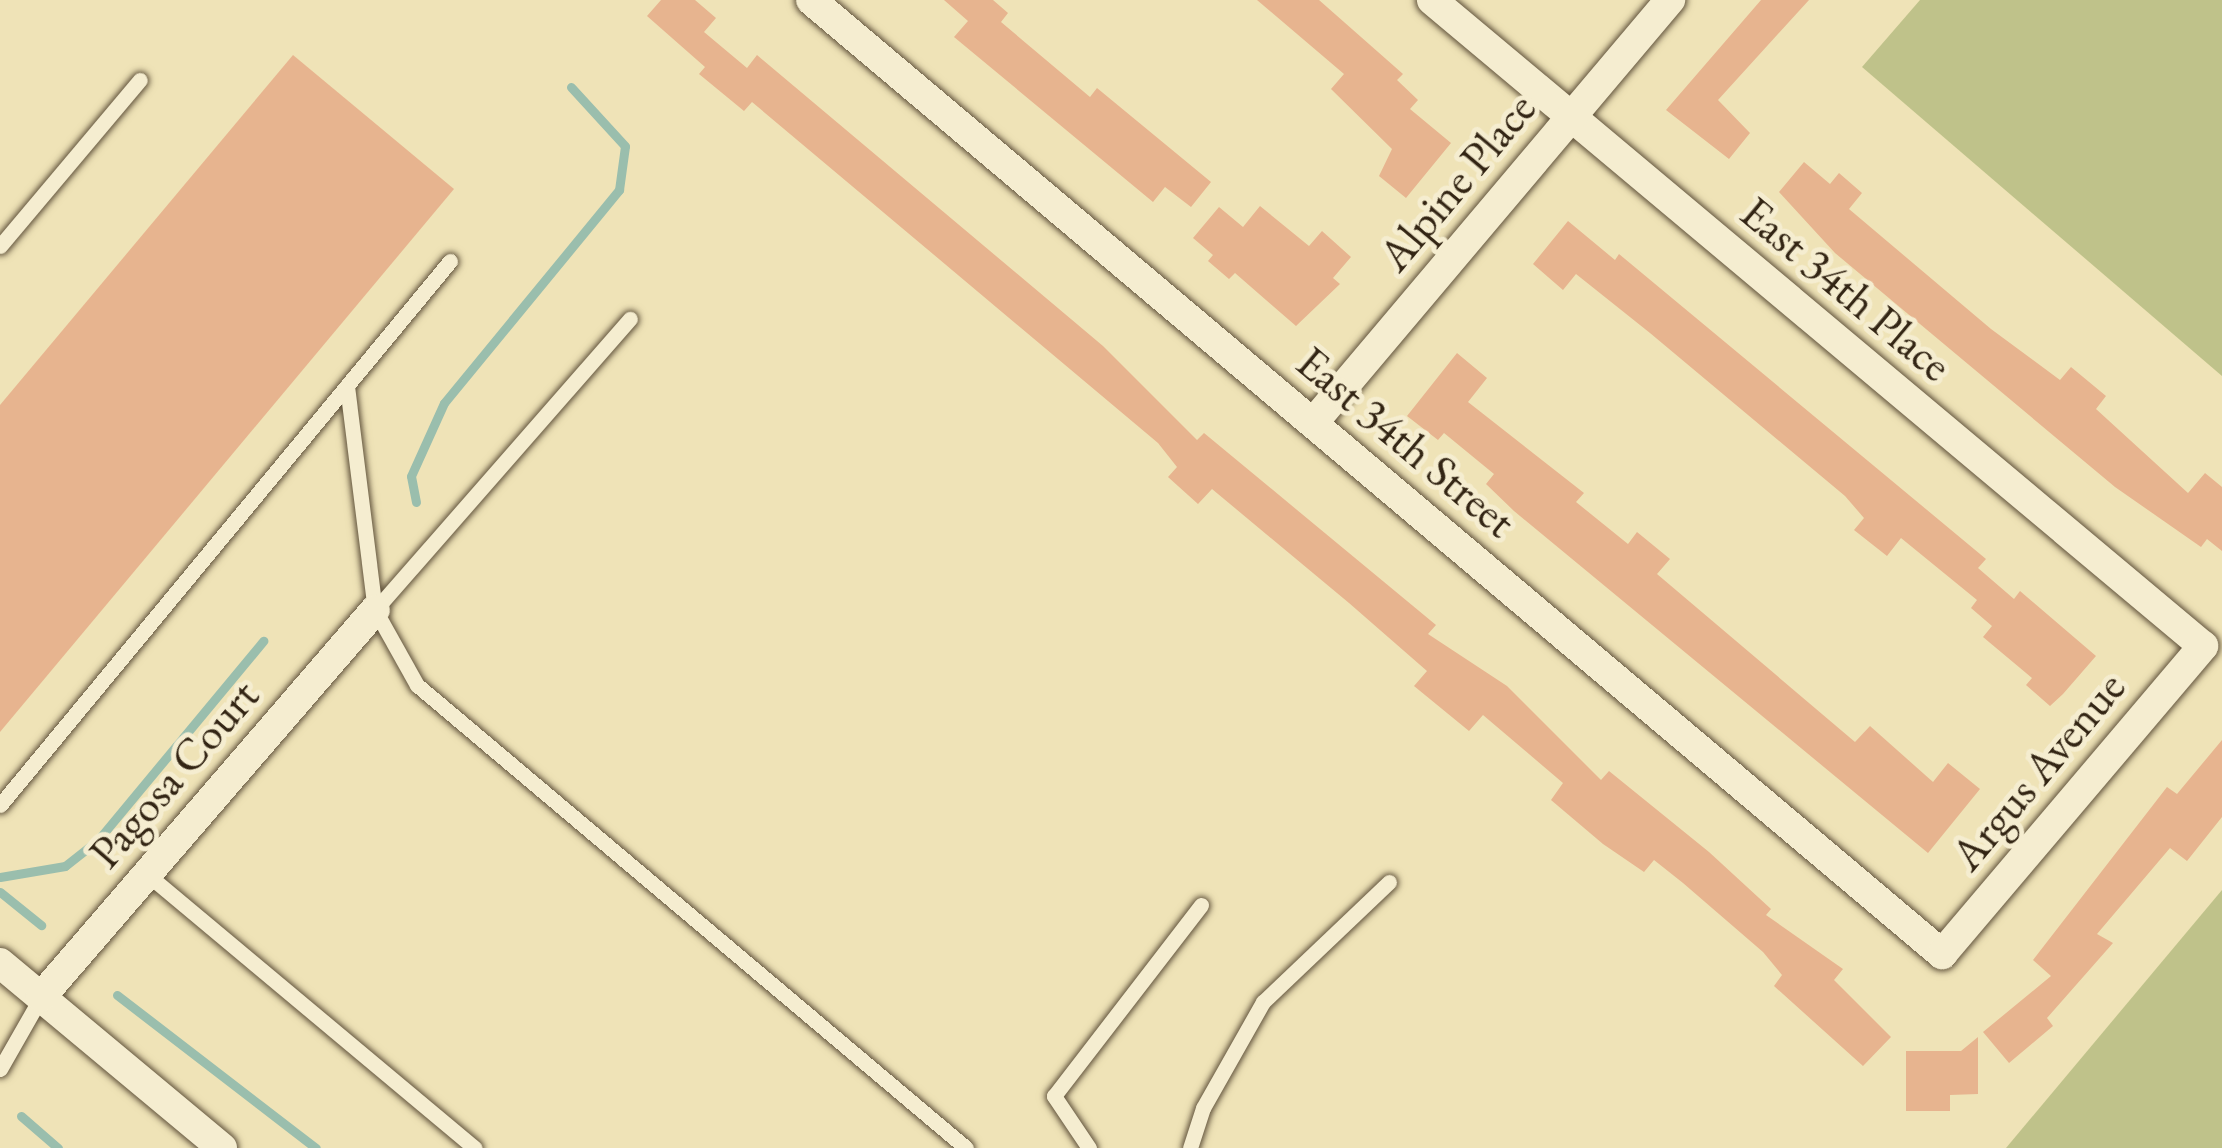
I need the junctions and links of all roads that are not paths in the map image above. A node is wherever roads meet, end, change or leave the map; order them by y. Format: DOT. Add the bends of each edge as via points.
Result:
graph roads {
  1 [pos="811,0"];
  2 [pos="1432,0"];
  3 [pos="1670,0"];
  4 [pos="140,80"];
  5 [pos="1571,116"];
  6 [pos="0,246"];
  7 [pos="450,261"];
  8 [pos="630,320"];
  9 [pos="347,386"];
  10 [pos="1312,423"];
  11 [pos="375,610"];
  12 [pos="2203,646"];
  13 [pos="0,805"];
  14 [pos="147,874"];
  15 [pos="1388,881"];
  16 [pos="1201,905"];
  17 [pos="1942,954"];
  18 [pos="0,963"];
  19 [pos="41,997"];
  20 [pos="0,1069"];
  21 [pos="222,1148"];
  22 [pos="475,1148"];
  23 [pos="966,1148"];
  24 [pos="1090,1148"];
  25 [pos="1190,1148"];
  1 -- 10 [label="street, East 34th Street"];
  2 -- 5 [label="street, East 34th Place"];
  3 -- 5 [label="street, Alpine Place"];
  4 -- 6 [label="lane"];
  5 -- 10 [label="street, Alpine Place"];
  5 -- 12 [label="street, East 34th Place"];
  7 -- 9 [label="lane"];
  8 -- 11 [label="lane"];
  9 -- 11 [label="lane"];
  9 -- 13 [label="lane"];
  10 -- 17 [label="street, East 34th Street"];
  11 -- 14 [label="street, Pagosa Court"];
  11 -- 23 [label="lane" via="417,685"];
  12 -- 17 [label="street, Argus Avenue"];
  14 -- 19 [label="street, Pagosa Court"];
  14 -- 22 [label="lane"];
  15 -- 25 [label="lane" via="1263,1002 1203,1108"];
  16 -- 24 [label="lane" via="1054,1096"];
  18 -- 19 [label="street"];
  19 -- 20 [label="lane"];
  19 -- 21 [label="street"];
}
